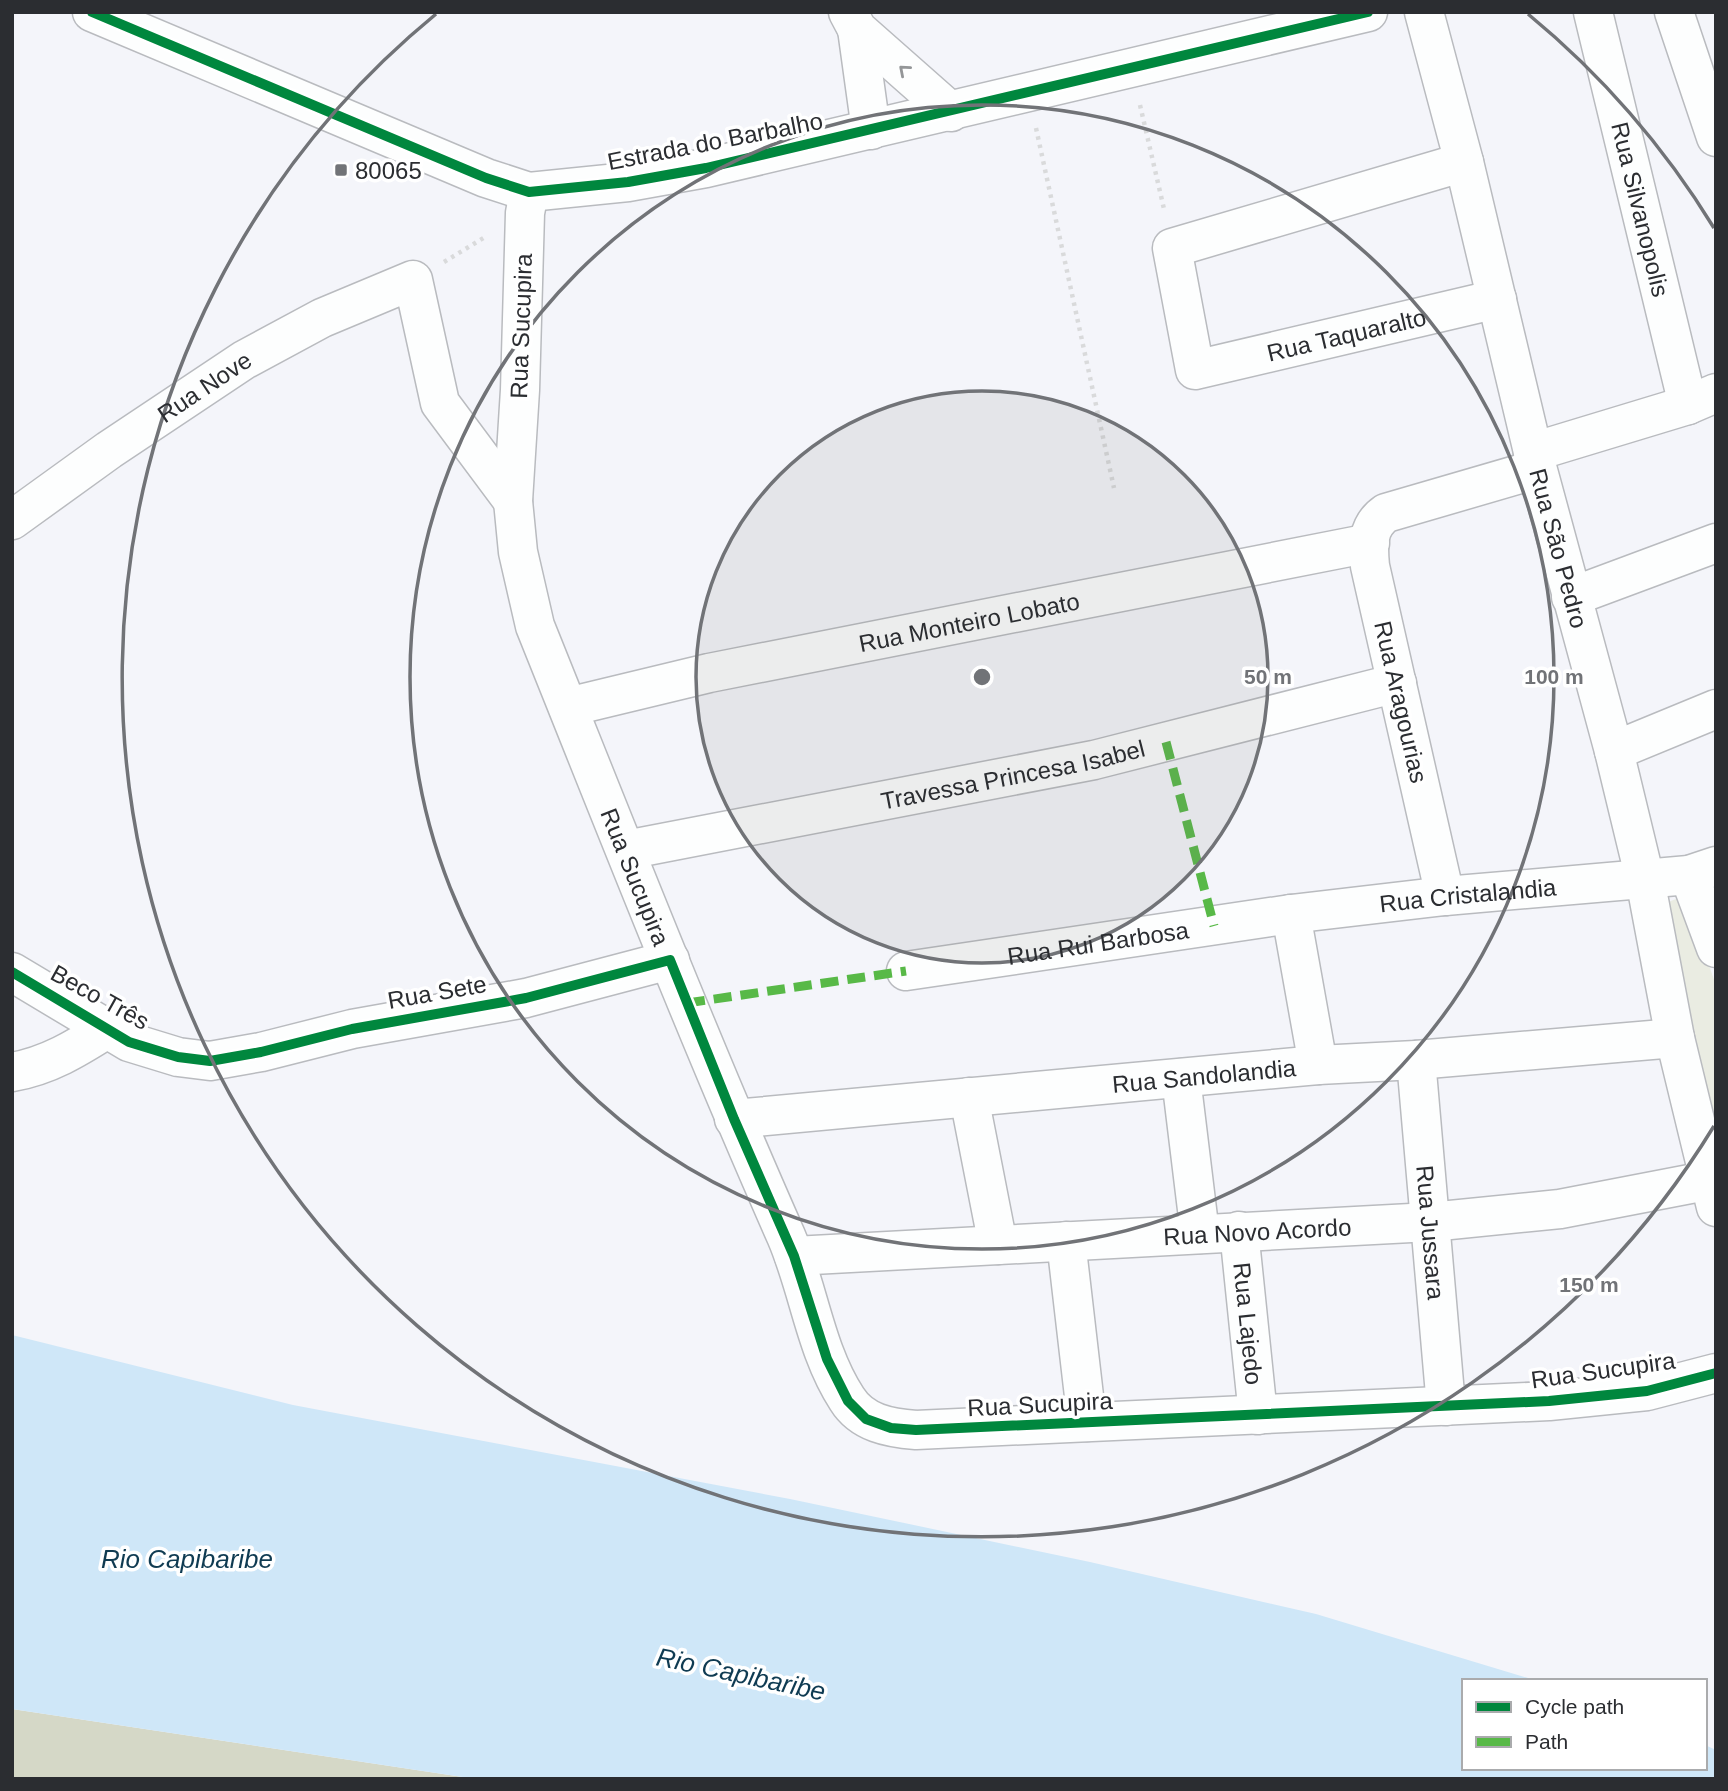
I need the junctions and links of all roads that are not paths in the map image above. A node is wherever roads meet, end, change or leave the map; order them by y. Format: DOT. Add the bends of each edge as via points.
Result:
graph roads {
  1 [pos="92,12"];
  2 [pos="1368,12"];
  3 [pos="1424,12"];
  4 [pos="1593,12"];
  5 [pos="1674,12"];
  6 [pos="852,21"];
  7 [pos="951,111"];
  8 [pos="871,130"];
  9 [pos="1716,137"];
  10 [pos="1464,162"];
  11 [pos="527,203"];
  12 [pos="1497,299"];
  13 [pos="1702,399"];
  14 [pos="1535,460"];
  15 [pos="513,501"];
  16 [pos="12,520"];
  17 [pos="1378,528"];
  18 [pos="1716,543"];
  19 [pos="1572,597"];
  20 [pos="1397,683"];
  21 [pos="568,707"];
  22 [pos="1716,709"];
  23 [pos="1614,751"];
  24 [pos="626,850"];
  25 [pos="1702,871"];
  26 [pos="1645,879"];
  27 [pos="1445,896"];
  28 [pos="1291,914"];
  29 [pos="1716,948"];
  30 [pos="670,960"];
  31 [pos="906,971"];
  32 [pos="12,972"];
  33 [pos="107,1029"];
  34 [pos="1675,1038"];
  35 [pos="1416,1060"];
  36 [pos="210,1061"];
  37 [pos="1318,1065"];
  38 [pos="12,1073"];
  39 [pos="1181,1078"];
  40 [pos="969,1097"];
  41 [pos="734,1119"];
  42 [pos="1714,1189"];
  43 [pos="1430,1222"];
  44 [pos="1239,1231"];
  45 [pos="1200,1234"];
  46 [pos="1066,1241"];
  47 [pos="998,1245"];
  48 [pos="794,1256"];
  49 [pos="1716,1373"];
  50 [pos="1446,1406"];
  51 [pos="1258,1415"];
  52 [pos="1087,1422"];
  1 -- 11 [label="street, Estrada do Barbalho" via="486,178"];
  2 -- 7 [label="street, Estrada do Barbalho"];
  3 -- 10 [label="street, Rua São Pedro"];
  4 -- 13 [label="street, Rua Silvanopolis"];
  5 -- 9 [label="street"];
  7 -- 6 [label="street, one-way"];
  6 -- 8 [label="street"];
  7 -- 8 [label="street, Estrada do Barbalho"];
  8 -- 11 [label="street, Estrada do Barbalho" via="706,169"];
  10 -- 12 [label="street, Rua São Pedro"];
  10 -- 12 [label="street, Rua Taquaralto" via="1172,248 1195,370"];
  11 -- 15 [label="street, Rua Sucupira"];
  12 -- 14 [label="street, Rua São Pedro"];
  13 -- 14 [label="street, Rua Monteiro Lobato"];
  14 -- 17 [label="street, Rua Monteiro Lobato"];
  14 -- 19 [label="street, Rua São Pedro"];
  15 -- 16 [label="street, Rua Nove" via="440,403 413,279 322,318 244,360"];
  15 -- 21 [label="street, Rua Sucupira" via="518,552 535,626"];
  17 -- 20 [label="street, Rua Aragourias" via="1370,566"];
  17 -- 21 [label="street, Rua Monteiro Lobato"];
  18 -- 19 [label="street"];
  19 -- 23 [label="street, Rua São Pedro"];
  20 -- 24 [label="street, Travessa Princesa Isabel" via="1094,760"];
  20 -- 27 [label="street, Rua Aragourias"];
  21 -- 24 [label="street, Rua Sucupira"];
  22 -- 23 [label="street"];
  23 -- 26 [label="street, Rua São Pedro"];
  24 -- 30 [label="street, Rua Sucupira"];
  25 -- 26 [label="street, Rua Cristalandia"];
  25 -- 29 [label="street"];
  26 -- 27 [label="street, Rua Cristalandia"];
  26 -- 34 [label="street, Rua São Pedro"];
  27 -- 28 [label="street, Rua Cristalandia"];
  28 -- 31 [label="street, Rua Rui Barbosa"];
  28 -- 37 [label="street"];
  30 -- 36 [label="street, Rua Sete" via="526,998 352,1028"];
  30 -- 41 [label="street, Rua Sucupira"];
  32 -- 33 [label="street, Beco Três"];
  33 -- 36 [label="street, Beco Três" via="129,1042"];
  33 -- 38 [label="street" via="36,1068"];
  34 -- 35 [label="street, Rua Sandolandia"];
  34 -- 42 [label="street, Rua São Pedro"];
  35 -- 37 [label="street, Rua Sandolandia"];
  35 -- 43 [label="street, Rua Jussara"];
  37 -- 39 [label="street, Rua Sandolandia"];
  39 -- 40 [label="street, Rua Sandolandia"];
  39 -- 45 [label="street"];
  40 -- 41 [label="street, Rua Sandolandia"];
  40 -- 47 [label="street"];
  41 -- 48 [label="street, Rua Sucupira"];
  42 -- 43 [label="street, Rua Novo Acordo"];
  43 -- 44 [label="street, Rua Novo Acordo"];
  43 -- 50 [label="street, Rua Jussara"];
  44 -- 45 [label="street, Rua Novo Acordo"];
  44 -- 51 [label="street, Rua Lajedo"];
  45 -- 46 [label="street, Rua Novo Acordo"];
  46 -- 47 [label="street, Rua Novo Acordo"];
  46 -- 52 [label="street"];
  47 -- 48 [label="street, Rua Novo Acordo"];
  48 -- 52 [label="street, Rua Sucupira" via="827,1359 848,1401 866,1419 916,1430"];
  49 -- 50 [label="street, Rua Sucupira" via="1647,1391"];
  50 -- 51 [label="street, Rua Sucupira"];
  51 -- 52 [label="street, Rua Sucupira"];
}
